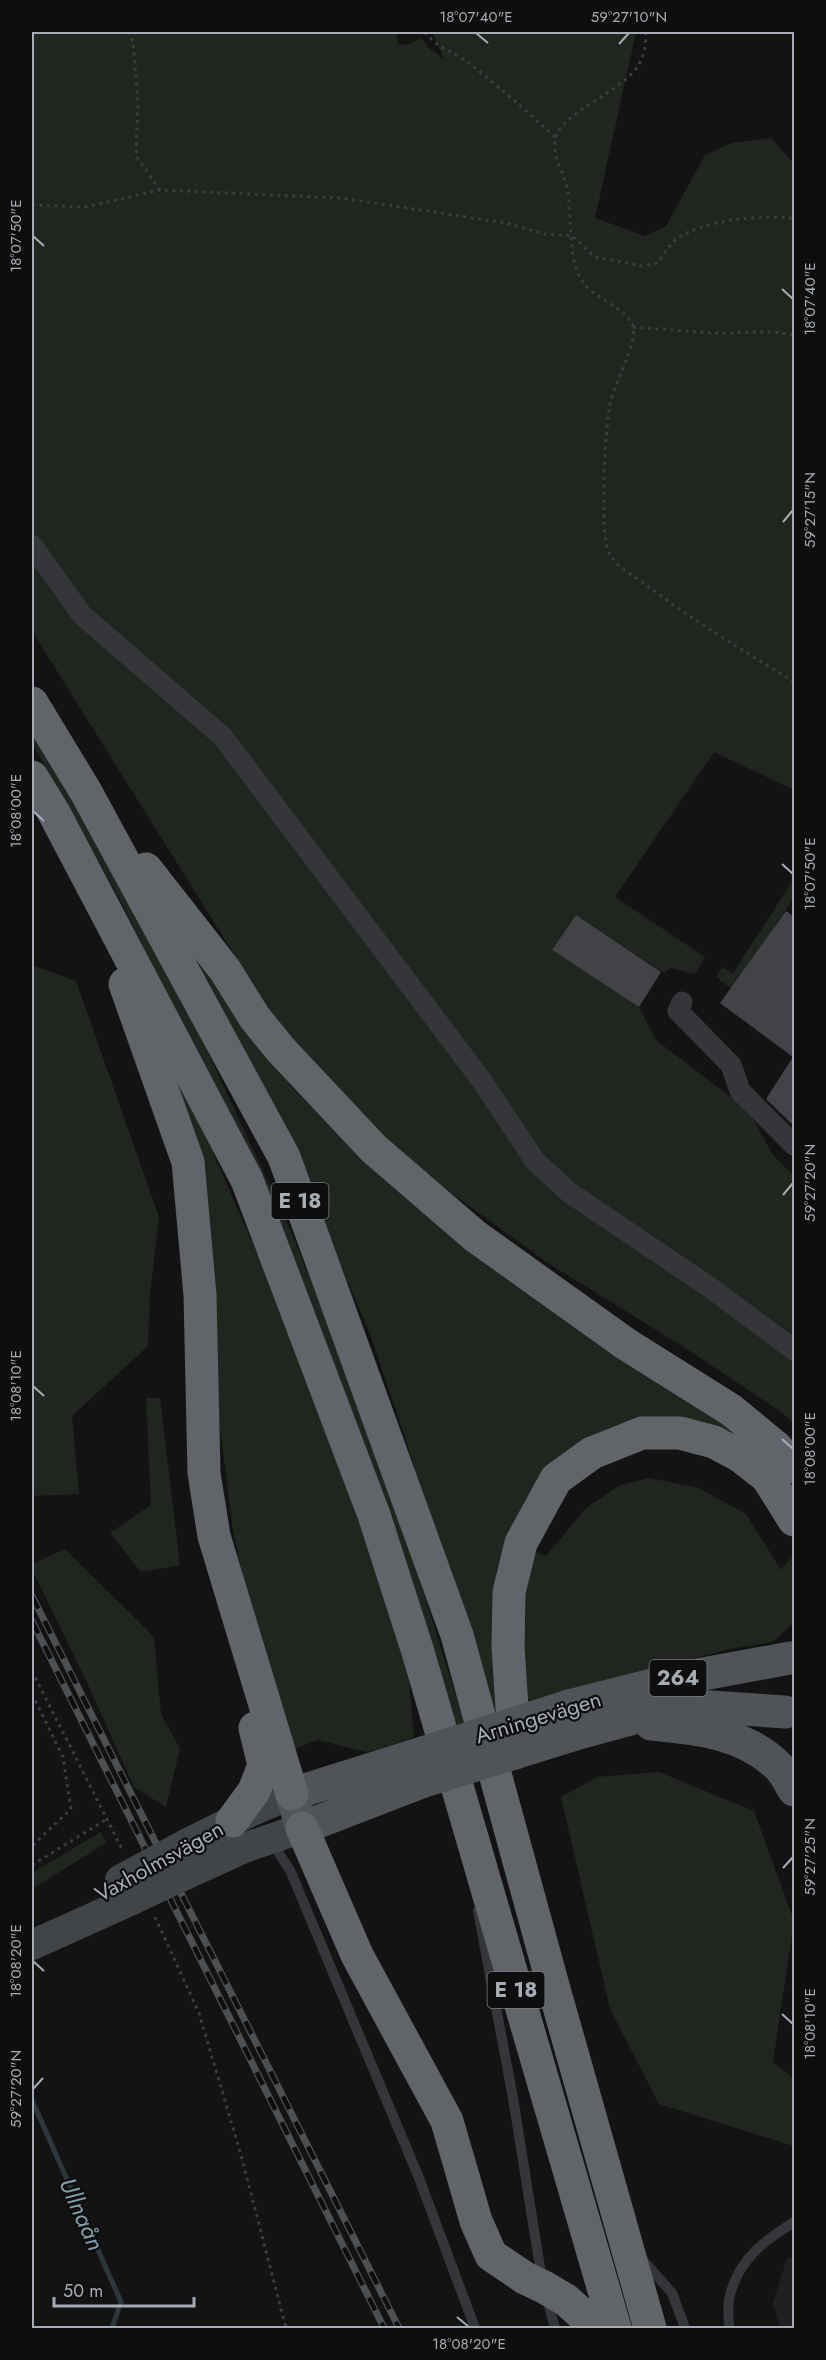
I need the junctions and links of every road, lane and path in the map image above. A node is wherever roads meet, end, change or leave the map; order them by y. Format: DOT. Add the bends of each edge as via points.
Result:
graph roads {
  1 [pos="127,32"];
  2 [pos="425,32"];
  3 [pos="646,32"];
  4 [pos="555,137"];
  5 [pos="160,190"];
  6 [pos="32,205"];
  7 [pos="795,218"];
  8 [pos="572,236"];
  9 [pos="633,327"];
  10 [pos="795,335"];
  11 [pos="32,545"];
  12 [pos="795,682"];
  13 [pos="32,703"];
  14 [pos="32,777"];
  15 [pos="86,792"];
  16 [pos="54,813"];
  17 [pos="682,1002"];
  18 [pos="795,1146"];
  19 [pos="795,1350"];
  20 [pos="795,1467"];
  21 [pos="795,1520"];
  22 [pos="214,1536"];
  23 [pos="418,1652"];
  24 [pos="792,1655"];
  25 [pos="32,1671"];
  26 [pos="32,1694"];
  27 [pos="420,1697"];
  28 [pos="790,1718"];
  29 [pos="575,1719"];
  30 [pos="619,1721"];
  31 [pos="426,1768"];
  32 [pos="795,1790"];
  33 [pos="292,1794"];
  34 [pos="108,1819"];
  35 [pos="302,1828"];
  36 [pos="249,1829"];
  37 [pos="32,1846"];
  38 [pos="192,1857"];
  39 [pos="32,1865"];
  40 [pos="133,1887"];
  41 [pos="476,1904"];
  42 [pos="32,1936"];
  43 [pos="32,1945"];
  44 [pos="554,1989"];
  45 [pos="795,2222"];
  46 [pos="625,2239"];
  47 [pos="544,2287"];
  48 [pos="286,2328"];
  49 [pos="475,2328"];
  50 [pos="555,2328"];
  51 [pos="594,2328"];
  52 [pos="615,2328"];
  53 [pos="650,2328"];
  54 [pos="686,2328"];
  55 [pos="729,2328"];
  1 -- 5 [label="path" via="133,41 138,102 136,156"];
  2 -- 4 [label="path" via="434,44 483,74"];
  3 -- 4 [label="path" via="640,64 563,125"];
  4 -- 8 [label="path" via="556,156 567,187"];
  5 -- 6 [label="path" via="85,207"];
  5 -- 8 [label="path" via="341,198"];
  7 -- 8 [label="path" via="759,216 707,226 677,238 658,263 642,266 596,257"];
  8 -- 9 [label="path" via="584,285"];
  9 -- 10 [label="path"];
  9 -- 12 [label="path" via="633,341 610,404 606,439 604,527 609,552 683,613"];
  11 -- 19 [label="street" via="81,615 223,737 482,1081 535,1161 570,1193"];
  13 -- 15 [label="highway, E 18"];
  14 -- 16 [label="highway, E 18"];
  15 -- 20 [label="highway" via="225,970 255,1018 374,1149 475,1236 626,1344 731,1410"];
  15 -- 44 [label="highway, E 18" via="284,1157 457,1635"];
  16 -- 22 [label="highway" via="127,990 188,1162 200,1295 204,1473"];
  16 -- 23 [label="highway, E 18" via="247,1180 374,1515"];
  17 -- 18 [label="street" via="678,1011 731,1065 740,1091"];
  21 -- 44 [label="highway" via="767,1477 740,1456 714,1442 680,1433 642,1433 592,1453 556,1479 521,1543 509,1592 508,1647 518,1799"];
  22 -- 33 [label="highway"];
  22 -- 36 [label="highway" via="207,1565 229,1654 264,1765 254,1791"];
  23 -- 27 [label="lane"];
  23 -- 52 [label="highway, E 18"];
  24 -- 28 [label="main road, Arningevägen / 264" via="781,1686"];
  24 -- 29 [label="main road, Arningevägen / 264" via="676,1678"];
  25 -- 34 [label="path"];
  26 -- 37 [label="path" via="63,1757 71,1809"];
  28 -- 30 [label="main road, Arningevägen / 264" via="682,1705"];
  29 -- 30 [label="main road, Arningevägen / 264"];
  29 -- 31 [label="main road, Arningevägen / 264, bridge"];
  30 -- 32 [label="main road" via="693,1728 743,1740 779,1767"];
  31 -- 33 [label="main road, Arningevägen / 264"];
  31 -- 35 [label="main road, Arningevägen / 264"];
  33 -- 35 [label="main road"];
  33 -- 36 [label="main road, Vaxholmsvägen"];
  34 -- 39 [label="path"];
  34 -- 40 [label="path"];
  35 -- 36 [label="main road"];
  35 -- 47 [label="highway" via="357,1955 447,2121 476,2221 491,2255"];
  36 -- 38 [label="main road, Vaxholmsvägen"];
  36 -- 38 [label="main road" via="244,1848"];
  36 -- 49 [label="lane" via="290,1870 419,2178"];
  38 -- 40 [label="main road, Vaxholmsvägen, bridge"];
  40 -- 42 [label="main road, Vaxholmsvägen"];
  40 -- 43 [label="main road"];
  40 -- 48 [label="path" via="199,2013"];
  41 -- 47 [label="lane"];
  44 -- 46 [label="highway, E 18"];
  45 -- 55 [label="lane" via="761,2243 744,2264 729,2296"];
  46 -- 53 [label="highway, E 18"];
  46 -- 54 [label="lane" via="672,2293"];
  47 -- 50 [label="lane"];
  47 -- 51 [label="highway" via="566,2300"];
}
